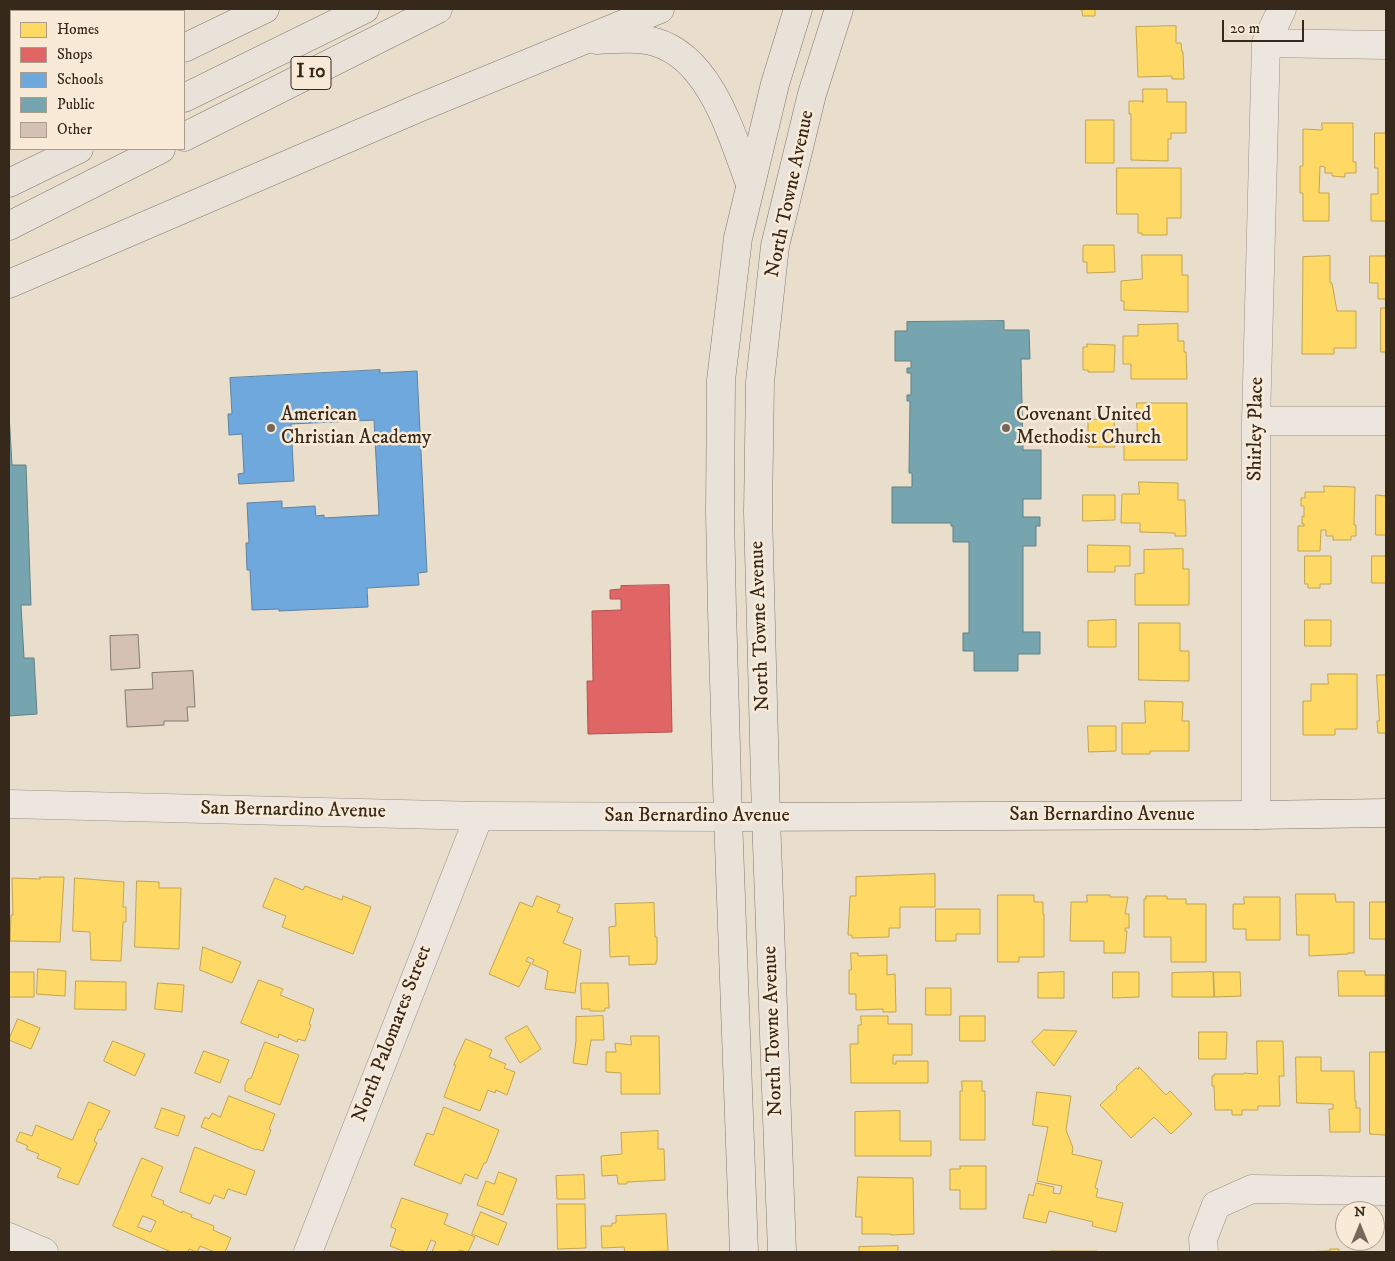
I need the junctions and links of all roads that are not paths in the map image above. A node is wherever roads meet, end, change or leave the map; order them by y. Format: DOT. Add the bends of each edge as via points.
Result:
graph roads {
  1 [pos="265,9"];
  2 [pos="365,9"];
  3 [pos="438,9"];
  4 [pos="660,9"];
  5 [pos="798,9"];
  6 [pos="839,9"];
  7 [pos="1282,9"];
  8 [pos="581,40"];
  9 [pos="1266,43"];
  10 [pos="1386,45"];
  11 [pos="185,48"];
  12 [pos="185,98"];
  13 [pos="185,136"];
  14 [pos="77,150"];
  15 [pos="159,150"];
  16 [pos="9,182"];
  17 [pos="750,184"];
  18 [pos="9,226"];
  19 [pos="9,284"];
  20 [pos="1256,421"];
  21 [pos="1386,421"];
  22 [pos="9,804"];
  23 [pos="1386,813"];
  24 [pos="1256,815"];
  25 [pos="479,816"];
  26 [pos="728,817"];
  27 [pos="766,817"];
  28 [pos="1386,1191"];
  29 [pos="9,1237"];
  30 [pos="44,1252"];
  31 [pos="308,1252"];
  32 [pos="744,1252"];
  33 [pos="782,1252"];
  34 [pos="1204,1252"];
  1 -- 11 [label="main road"];
  2 -- 12 [label="main road"];
  3 -- 13 [label="main road, I 10"];
  4 -- 8 [label="main road"];
  5 -- 17 [label="main road, North Towne Avenue"];
  6 -- 27 [label="main road, North Towne Avenue" via="812,94 775,246 760,382 758,512"];
  7 -- 9 [label="street"];
  8 -- 17 [label="main road" via="637,39 674,50 702,76 720,107"];
  8 -- 19 [label="main road"];
  9 -- 10 [label="street"];
  9 -- 20 [label="street, Shirley Place"];
  14 -- 16 [label="main road"];
  15 -- 18 [label="main road"];
  17 -- 26 [label="main road, North Towne Avenue" via="738,238 721,380 720,513"];
  20 -- 21 [label="street"];
  20 -- 24 [label="street, Shirley Place"];
  22 -- 25 [label="street, San Bernardino Avenue"];
  23 -- 24 [label="street, San Bernardino Avenue"];
  24 -- 27 [label="street, San Bernardino Avenue"];
  25 -- 26 [label="street, San Bernardino Avenue"];
  25 -- 31 [label="street, North Palomares Street"];
  26 -- 27 [label="street, San Bernardino Avenue"];
  26 -- 32 [label="main road, North Towne Avenue"];
  27 -- 33 [label="main road, North Towne Avenue"];
  28 -- 34 [label="street" via="1252,1189 1216,1205 1203,1240"];
  29 -- 30 [label="street"];
}
